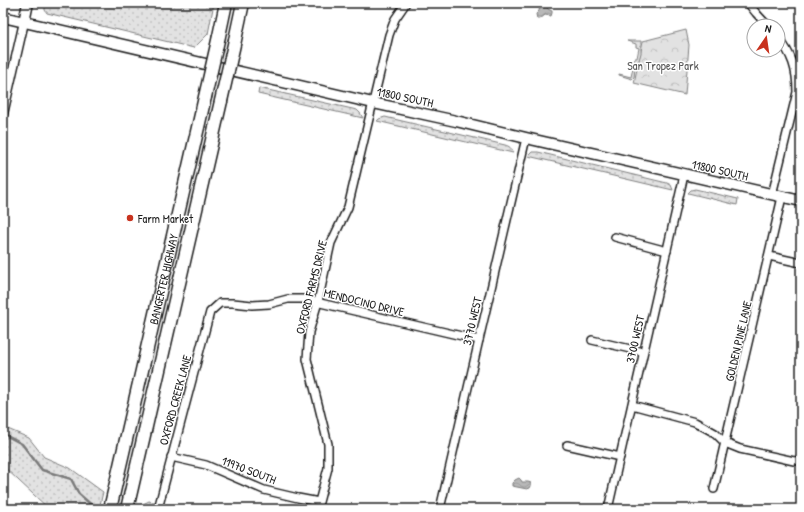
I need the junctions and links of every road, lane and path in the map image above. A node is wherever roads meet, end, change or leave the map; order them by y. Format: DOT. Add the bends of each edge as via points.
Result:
graph roads {
  1 [pos="28,3"];
  2 [pos="226,3"];
  3 [pos="243,3"];
  4 [pos="406,3"];
  5 [pos="748,3"];
  6 [pos="3,17"];
  7 [pos="761,18"];
  8 [pos="24,22"];
  9 [pos="786,47"];
  10 [pos="373,103"];
  11 [pos="3,114"];
  12 [pos="526,138"];
  13 [pos="684,175"];
  14 [pos="777,196"];
  15 [pos="801,201"];
  16 [pos="615,237"];
  17 [pos="667,251"];
  18 [pos="769,256"];
  19 [pos="801,263"];
  20 [pos="318,302"];
  21 [pos="220,303"];
  22 [pos="478,340"];
  23 [pos="592,340"];
  24 [pos="643,352"];
  25 [pos="632,405"];
  26 [pos="725,443"];
  27 [pos="567,445"];
  28 [pos="172,457"];
  29 [pos="620,457"];
  30 [pos="801,460"];
  31 [pos="714,489"];
  32 [pos="319,502"];
  33 [pos="159,505"];
  34 [pos="110,509"];
  35 [pos="127,509"];
  36 [pos="440,509"];
  37 [pos="608,509"];
  1 -- 8 [label="main road"];
  2 -- 34 [label="highway, BANGERTER HIGHWAY, bridge"];
  3 -- 35 [label="highway, BANGERTER HIGHWAY, bridge"];
  4 -- 10 [label="street, OXFORD FARMS DRIVE" via="390,35"];
  5 -- 7 [label="street"];
  6 -- 8 [label="main road, 11800 SOUTH"];
  8 -- 10 [label="main road, 11800 SOUTH"];
  8 -- 11 [label="street"];
  9 -- 14 [label="street, GOLDEN PINE LANE" via="792,58 797,92"];
  10 -- 12 [label="main road, 11800 SOUTH"];
  10 -- 20 [label="street, OXFORD FARMS DRIVE" via="348,207 331,243"];
  12 -- 13 [label="main road, 11800 SOUTH"];
  12 -- 22 [label="street, 3770 WEST"];
  13 -- 14 [label="main road, 11800 SOUTH"];
  13 -- 17 [label="street, 3700 WEST"];
  14 -- 15 [label="main road, 11800 SOUTH"];
  14 -- 18 [label="street, GOLDEN PINE LANE"];
  16 -- 17 [label="street"];
  17 -- 24 [label="street, 3700 WEST"];
  18 -- 19 [label="street"];
  18 -- 26 [label="street, GOLDEN PINE LANE"];
  20 -- 21 [label="street, MENDOCINO DRIVE" via="288,299 269,304"];
  20 -- 22 [label="street, MENDOCINO DRIVE"];
  20 -- 32 [label="street, OXFORD FARMS DRIVE" via="309,332 307,359 328,444 328,468"];
  21 -- 28 [label="street, OXFORD CREEK LANE" via="210,312"];
  22 -- 36 [label="street, 3770 WEST"];
  23 -- 24 [label="street"];
  24 -- 25 [label="street, 3700 WEST"];
  25 -- 26 [label="street" via="695,422 715,433"];
  25 -- 29 [label="street, 3700 WEST"];
  26 -- 30 [label="street" via="773,457"];
  26 -- 31 [label="street, GOLDEN PINE LANE"];
  27 -- 29 [label="street"];
  28 -- 32 [label="street, 11970 SOUTH" via="206,465 264,490"];
  28 -- 33 [label="street, OXFORD CREEK LANE"];
  29 -- 37 [label="street, 3700 WEST"];
}
